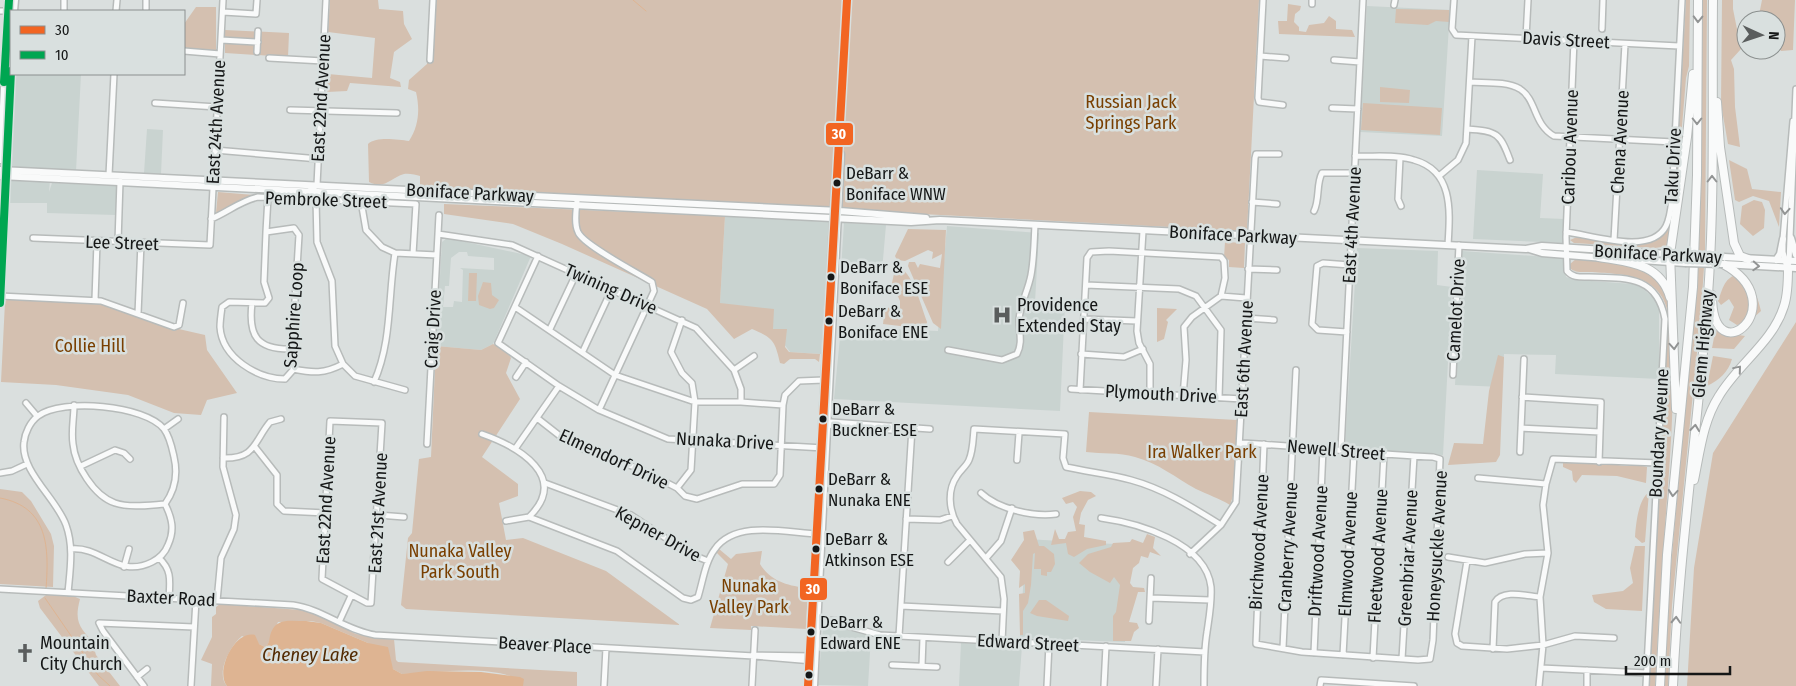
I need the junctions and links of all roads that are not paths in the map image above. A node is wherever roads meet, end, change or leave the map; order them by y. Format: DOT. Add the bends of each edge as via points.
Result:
graph roads {
  1 [pos="146,0"];
  2 [pos="223,0"];
  3 [pos="257,0"];
  4 [pos="326,0"];
  5 [pos="433,0"];
  6 [pos="847,0"];
  7 [pos="1263,0"];
  8 [pos="1363,0"];
  9 [pos="1454,0"];
  10 [pos="1528,0"];
  11 [pos="1603,0"];
  12 [pos="1682,0"];
  13 [pos="1698,0"];
  14 [pos="1712,0"];
  15 [pos="146,9"];
  16 [pos="223,12"];
  17 [pos="1712,17"];
  18 [pos="10,21"];
  19 [pos="1602,29"];
  20 [pos="258,32"];
  21 [pos="1472,36"];
  22 [pos="1526,38"];
  23 [pos="1697,38"];
  24 [pos="221,40"];
  25 [pos="1574,40"];
  26 [pos="258,42"];
  27 [pos="1625,44"];
  28 [pos="1679,46"];
  29 [pos="185,51"];
  30 [pos="257,52"];
  31 [pos="220,54"];
  32 [pos="1260,56"];
  33 [pos="269,58"];
  34 [pos="1286,58"];
  35 [pos="6,60"];
  36 [pos="430,60"];
  37 [pos="1334,60"];
  38 [pos="323,61"];
  39 [pos="1360,62"];
  40 [pos="10,75"];
  41 [pos="114,75"];
  42 [pos="1470,82"];
  43 [pos="1796,89"];
  44 [pos="1796,98"];
  45 [pos="155,103"];
  46 [pos="1283,105"];
  47 [pos="4,106"];
  48 [pos="217,107"];
  49 [pos="1332,108"];
  50 [pos="1358,109"];
  51 [pos="290,110"];
  52 [pos="321,111"];
  53 [pos="397,112"];
  54 [pos="1468,129"];
  55 [pos="1570,137"];
  56 [pos="1620,139"];
  57 [pos="1674,142"];
  58 [pos="215,150"];
  59 [pos="1279,154"];
  60 [pos="1355,156"];
  61 [pos="1400,158"];
  62 [pos="319,159"];
  63 [pos="0,160"];
  64 [pos="1510,160"];
  65 [pos="3,173"];
  66 [pos="1354,173"];
  67 [pos="109,175"];
  68 [pos="1439,176"];
  69 [pos="120,181"];
  70 [pos="213,183"];
  71 [pos="317,185"];
  72 [pos="309,191"];
  73 [pos="268,197"];
  74 [pos="316,199"];
  75 [pos="361,201"];
  76 [pos="577,202"];
  77 [pos="1252,202"];
  78 [pos="1276,204"];
  79 [pos="1400,206"];
  80 [pos="1711,210"];
  81 [pos="1314,211"];
  82 [pos="439,215"];
  83 [pos="837,215"];
  84 [pos="211,219"];
  85 [pos="1035,225"];
  86 [pos="1143,231"];
  87 [pos="266,232"];
  88 [pos="1566,232"];
  89 [pos="438,234"];
  90 [pos="1250,236"];
  91 [pos="34,238"];
  92 [pos="1791,238"];
  93 [pos="1783,239"];
  94 [pos="1351,240"];
  95 [pos="1614,240"];
  96 [pos="97,242"];
  97 [pos="118,242"];
  98 [pos="141,243"];
  99 [pos="210,245"];
  100 [pos="1448,245"];
  101 [pos="1459,245"];
  102 [pos="1566,251"];
  103 [pos="394,253"];
  104 [pos="1141,253"];
  105 [pos="413,254"];
  106 [pos="437,255"];
  107 [pos="1796,255"];
  108 [pos="538,256"];
  109 [pos="1598,257"];
  110 [pos="1671,258"];
  111 [pos="1748,259"];
  112 [pos="1776,260"];
  113 [pos="1724,261"];
  114 [pos="1791,264"];
  115 [pos="1350,265"];
  116 [pos="1248,269"];
  117 [pos="1277,270"];
  118 [pos="576,274"];
  119 [pos="1753,279"];
  120 [pos="1086,285"];
  121 [pos="1140,287"];
  122 [pos="611,291"];
  123 [pos="0,296"];
  124 [pos="1222,296"];
  125 [pos="1246,298"];
  126 [pos="95,300"];
  127 [pos="0,303"];
  128 [pos="183,303"];
  129 [pos="252,303"];
  130 [pos="647,304"];
  131 [pos="514,307"];
  132 [pos="1206,308"];
  133 [pos="138,314"];
  134 [pos="1246,318"];
  135 [pos="1084,319"];
  136 [pos="682,320"];
  137 [pos="1274,320"];
  138 [pos="1137,322"];
  139 [pos="1673,326"];
  140 [pos="550,329"];
  141 [pos="1752,330"];
  142 [pos="827,332"];
  143 [pos="1347,332"];
  144 [pos="292,349"];
  145 [pos="1143,349"];
  146 [pos="948,350"];
  147 [pos="583,351"];
  148 [pos="1081,354"];
  149 [pos="754,356"];
  150 [pos="1524,359"];
  151 [pos="526,362"];
  152 [pos="343,364"];
  153 [pos="293,370"];
  154 [pos="734,370"];
  155 [pos="1296,370"];
  156 [pos="832,371"];
  157 [pos="615,375"];
  158 [pos="1453,375"];
  159 [pos="516,377"];
  160 [pos="824,380"];
  161 [pos="374,382"];
  162 [pos="559,386"];
  163 [pos="1071,389"];
  164 [pos="405,390"];
  165 [pos="1080,390"];
  166 [pos="1150,394"];
  167 [pos="1183,396"];
  168 [pos="1522,397"];
  169 [pos="1219,398"];
  170 [pos="1242,398"];
  171 [pos="26,402"];
  172 [pos="695,402"];
  173 [pos="741,402"];
  174 [pos="74,405"];
  175 [pos="783,406"];
  176 [pos="599,410"];
  177 [pos="37,416"];
  178 [pos="224,417"];
  179 [pos="537,418"];
  180 [pos="281,419"];
  181 [pos="178,420"];
  182 [pos="330,421"];
  183 [pos="828,424"];
  184 [pos="912,428"];
  185 [pos="1521,428"];
  186 [pos="164,429"];
  187 [pos="930,429"];
  188 [pos="1600,432"];
  189 [pos="1019,433"];
  190 [pos="482,434"];
  191 [pos="822,434"];
  192 [pos="693,441"];
  193 [pos="1240,443"];
  194 [pos="427,444"];
  195 [pos="1264,444"];
  196 [pos="781,445"];
  197 [pos="1293,446"];
  198 [pos="255,447"];
  199 [pos="824,448"];
  200 [pos="515,449"];
  201 [pos="1323,450"];
  202 [pos="1341,450"];
  203 [pos="1520,452"];
  204 [pos="1354,453"];
  205 [pos="1384,454"];
  206 [pos="1414,456"];
  207 [pos="1433,456"];
  208 [pos="223,458"];
  209 [pos="130,459"];
  210 [pos="1017,460"];
  211 [pos="1599,462"];
  212 [pos="1658,463"];
  213 [pos="27,464"];
  214 [pos="81,466"];
  215 [pos="1675,471"];
  216 [pos="0,473"];
  217 [pos="1478,478"];
  218 [pos="545,483"];
  219 [pos="1546,484"];
  220 [pos="678,488"];
  221 [pos="981,493"];
  222 [pos="165,504"];
  223 [pos="1012,508"];
  224 [pos="326,513"];
  225 [pos="1056,514"];
  226 [pos="378,516"];
  227 [pos="952,516"];
  228 [pos="404,517"];
  229 [pos="529,517"];
  230 [pos="1101,518"];
  231 [pos="906,520"];
  232 [pos="506,521"];
  233 [pos="1221,525"];
  234 [pos="1684,528"];
  235 [pos="820,534"];
  236 [pos="970,540"];
  237 [pos="71,549"];
  238 [pos="129,549"];
  239 [pos="1190,554"];
  240 [pos="1548,554"];
  241 [pos="1448,557"];
  242 [pos="159,558"];
  243 [pos="987,558"];
  244 [pos="708,561"];
  245 [pos="1467,561"];
  246 [pos="948,562"];
  247 [pos="124,567"];
  248 [pos="1151,578"];
  249 [pos="0,590"];
  250 [pos="68,593"];
  251 [pos="352,596"];
  252 [pos="1540,597"];
  253 [pos="169,598"];
  254 [pos="1151,598"];
  255 [pos="196,600"];
  256 [pos="1210,600"];
  257 [pos="217,601"];
  258 [pos="901,606"];
  259 [pos="1003,611"];
  260 [pos="815,621"];
  261 [pos="1149,621"];
  262 [pos="338,622"];
  263 [pos="194,627"];
  264 [pos="755,630"];
  265 [pos="899,636"];
  266 [pos="923,638"];
  267 [pos="1614,638"];
  268 [pos="1002,642"];
  269 [pos="1049,644"];
  270 [pos="1543,645"];
  271 [pos="1106,646"];
  272 [pos="606,648"];
  273 [pos="1283,648"];
  274 [pos="1158,649"];
  275 [pos="1493,649"];
  276 [pos="1205,652"];
  277 [pos="1314,653"];
  278 [pos="754,656"];
  279 [pos="1343,656"];
  280 [pos="813,658"];
  281 [pos="1373,658"];
  282 [pos="1402,659"];
  283 [pos="892,665"];
  284 [pos="922,666"];
  285 [pos="937,667"];
  286 [pos="1540,668"];
  287 [pos="147,669"];
  288 [pos="1588,670"];
  289 [pos="1647,673"];
  290 [pos="138,677"];
  291 [pos="144,686"];
  292 [pos="191,686"];
  293 [pos="604,686"];
  294 [pos="752,686"];
  295 [pos="808,686"];
  296 [pos="814,686"];
  297 [pos="1047,686"];
  298 [pos="1104,686"];
  299 [pos="1156,686"];
  300 [pos="1204,686"];
  301 [pos="1320,686"];
  302 [pos="1414,686"];
  303 [pos="1539,686"];
  304 [pos="1587,686"];
  305 [pos="1646,686"];
  306 [pos="1660,686"];
  307 [pos="1673,686"];
  1 -- 15 [label="street"];
  2 -- 16 [label="street, East 24th Avenue"];
  3 -- 16 [label="street" via="256,14"];
  4 -- 38 [label="street, East 22nd Avenue"];
  5 -- 36 [label="street"];
  6 -- 83 [label="main road"];
  7 -- 32 [label="street"];
  8 -- 39 [label="street, East 4th Avenue"];
  9 -- 21 [label="street, Davis Street" via="1453,33"];
  10 -- 22 [label="street"];
  11 -- 19 [label="street"];
  12 -- 28 [label="street, Taku Drive"];
  13 -- 23 [label="highway, Glenn Highway, one-way"];
  14 -- 17 [label="highway, Glenn Highway"];
  16 -- 24 [label="street, East 24th Avenue"];
  80 -- 17 [label="highway, Glenn Highway, one-way"];
  17 -- 111 [label="highway" via="1720,147 1734,243 1740,256"];
  18 -- 35 [label="main road"];
  20 -- 26 [label="street"];
  21 -- 22 [label="street, Davis Street"];
  21 -- 42 [label="street"];
  22 -- 25 [label="street, Davis Street"];
  23 -- 110 [label="highway"];
  23 -- 215 [label="highway, Glenn Highway, one-way" via="1694,277"];
  24 -- 26 [label="street"];
  24 -- 31 [label="street, East 24th Avenue"];
  25 -- 27 [label="street, Davis Street"];
  25 -- 55 [label="street, Caribou Avenue"];
  26 -- 30 [label="street"];
  27 -- 28 [label="street, Davis Street"];
  27 -- 56 [label="street, Chena Avenue"];
  28 -- 57 [label="street, Taku Drive"];
  29 -- 31 [label="street"];
  31 -- 48 [label="street, East 24th Avenue"];
  32 -- 34 [label="street"];
  32 -- 46 [label="street" via="1259,102"];
  33 -- 38 [label="street"];
  35 -- 47 [label="main road"];
  37 -- 39 [label="street"];
  38 -- 52 [label="street, East 22nd Avenue"];
  39 -- 50 [label="street, East 4th Avenue"];
  40 -- 47 [label="main road"];
  41 -- 67 [label="street"];
  42 -- 54 [label="street"];
  42 -- 55 [label="street" via="1504,84 1521,90 1540,125 1554,136"];
  43 -- 44 [label="street"];
  44 -- 92 [label="street"];
  44 -- 93 [label="street, one-way"];
  45 -- 48 [label="street"];
  47 -- 63 [label="main road"];
  47 -- 65 [label="main road"];
  48 -- 58 [label="street, East 24th Avenue"];
  49 -- 50 [label="street"];
  50 -- 60 [label="street, East 4th Avenue"];
  51 -- 52 [label="street"];
  52 -- 53 [label="street"];
  52 -- 62 [label="street, East 22nd Avenue"];
  54 -- 64 [label="street" via="1496,133"];
  54 -- 68 [label="street" via="1458,160"];
  55 -- 56 [label="street"];
  55 -- 88 [label="street, Caribou Avenue"];
  56 -- 57 [label="street"];
  56 -- 95 [label="street, Chena Avenue"];
  57 -- 95 [label="street, Taku Drive" via="1672,199 1666,227 1660,234 1642,242"];
  58 -- 62 [label="street"];
  58 -- 70 [label="street, East 24th Avenue"];
  59 -- 77 [label="street, East 6th Avenue" via="1256,154"];
  60 -- 61 [label="street"];
  60 -- 66 [label="street, East 4th Avenue"];
  61 -- 68 [label="street" via="1414,160"];
  61 -- 79 [label="street"];
  62 -- 71 [label="street, East 22nd Avenue"];
  65 -- 67 [label="main road, Boniface Parkway"];
  65 -- 69 [label="main road, Boniface Parkway"];
  65 -- 123 [label="main road"];
  66 -- 81 [label="street" via="1322,173"];
  66 -- 94 [label="street, East 4th Avenue"];
  67 -- 70 [label="main road, Boniface Parkway"];
  68 -- 100 [label="street, Camelot Drive" via="1445,185 1450,208"];
  69 -- 70 [label="main road, Boniface Parkway"];
  69 -- 97 [label="street"];
  70 -- 71 [label="main road, Boniface Parkway"];
  70 -- 72 [label="main road, Boniface Parkway"];
  70 -- 84 [label="street, East 24th Avenue"];
  71 -- 72 [label="street, East 22nd Avenue"];
  71 -- 76 [label="main road, Boniface Parkway"];
  72 -- 76 [label="main road, Boniface Parkway"];
  73 -- 74 [label="street, Pembroke Street"];
  73 -- 84 [label="street, Pembroke Street" via="240,202"];
  73 -- 87 [label="street, Sapphire Loop"];
  74 -- 75 [label="street, Pembroke Street"];
  74 -- 152 [label="street" via="317,242 332,281 335,346"];
  75 -- 103 [label="street" via="366,230 382,247"];
  75 -- 105 [label="street, Pembroke Street" via="416,204"];
  76 -- 83 [label="main road, Boniface Parkway"];
  76 -- 130 [label="street" via="579,235 652,282 654,291"];
  77 -- 78 [label="street"];
  77 -- 90 [label="street, East 6th Avenue"];
  80 -- 141 [label="highway" via="1714,314 1730,330 1743,333"];
  234 -- 80 [label="highway, Glenn Highway, one-way" via="1708,294"];
  82 -- 89 [label="street, Craig Drive"];
  83 -- 85 [label="main road, Boniface Parkway" via="911,222 940,220"];
  83 -- 142 [label="main road"];
  83 -- 156 [label="main road"];
  84 -- 99 [label="street, East 24th Avenue"];
  85 -- 86 [label="main road, Boniface Parkway"];
  85 -- 146 [label="street" via="1031,278 1023,295 1019,320 1021,343 1013,358 1002,360"];
  86 -- 90 [label="main road, Boniface Parkway"];
  86 -- 104 [label="street"];
  87 -- 129 [label="street, Sapphire Loop" via="264,282 269,298 265,304"];
  87 -- 144 [label="street, Sapphire Loop" via="294,228 300,236"];
  88 -- 95 [label="street, Taku Drive"];
  88 -- 102 [label="street, Caribou Avenue"];
  89 -- 106 [label="street, Craig Drive"];
  89 -- 108 [label="street, Twining Drive" via="512,245"];
  90 -- 94 [label="main road, Boniface Parkway"];
  90 -- 116 [label="street, East 6th Avenue"];
  91 -- 96 [label="street, Lee Street"];
  92 -- 107 [label="main road"];
  92 -- 114 [label="street"];
  93 -- 112 [label="main road"];
  93 -- 114 [label="street"];
  94 -- 100 [label="main road, Boniface Parkway"];
  94 -- 115 [label="street, East 4th Avenue"];
  96 -- 97 [label="street, Lee Street"];
  96 -- 126 [label="street"];
  97 -- 98 [label="street, Lee Street"];
  98 -- 99 [label="street, Lee Street"];
  98 -- 133 [label="street"];
  100 -- 101 [label="main road, Boniface Parkway"];
  101 -- 102 [label="main road, Boniface Parkway" via="1542,253"];
  101 -- 158 [label="street, Camelot Drive"];
  102 -- 109 [label="main road, Boniface Parkway"];
  102 -- 110 [label="main road, Boniface Parkway"];
  102 -- 212 [label="street, Boundary Aveune" via="1567,271 1573,276 1638,281 1659,298 1665,318"];
  103 -- 105 [label="street"];
  103 -- 161 [label="street" via="387,345"];
  104 -- 120 [label="street" via="1091,252 1087,258"];
  104 -- 121 [label="street"];
  104 -- 124 [label="street" via="1223,258 1226,278"];
  105 -- 106 [label="street"];
  106 -- 194 [label="street, Craig Drive"];
  108 -- 118 [label="street, Twining Drive"];
  108 -- 131 [label="street"];
  109 -- 110 [label="main road, Boniface Parkway"];
  109 -- 139 [label="highway" via="1641,265 1658,276 1669,295"];
  110 -- 113 [label="main road, Boniface Parkway, bridge"];
  110 -- 139 [label="highway"];
  111 -- 112 [label="main road, Boniface Parkway"];
  111 -- 113 [label="main road, Boniface Parkway"];
  112 -- 114 [label="main road, Boniface Parkway"];
  113 -- 114 [label="main road, Boniface Parkway, one-way"];
  113 -- 119 [label="highway"];
  234 -- 114 [label="highway, one-way" via="1709,416 1734,374 1779,319 1786,300"];
  115 -- 143 [label="street, East 4th Avenue"];
  115 -- 143 [label="street" via="1317,266 1312,324 1318,330"];
  116 -- 117 [label="street"];
  116 -- 125 [label="street, East 6th Avenue"];
  118 -- 122 [label="street, Twining Drive"];
  118 -- 140 [label="street"];
  120 -- 121 [label="street"];
  120 -- 135 [label="street"];
  121 -- 132 [label="street" via="1187,291"];
  121 -- 138 [label="street"];
  122 -- 130 [label="street, Twining Drive"];
  122 -- 147 [label="street"];
  123 -- 126 [label="street"];
  123 -- 127 [label="main road"];
  124 -- 125 [label="street"];
  124 -- 132 [label="street"];
  125 -- 134 [label="street, East 6th Avenue"];
  126 -- 133 [label="street"];
  128 -- 133 [label="street" via="177,326"];
  129 -- 144 [label="street" via="250,322 259,341 281,350"];
  129 -- 153 [label="street, Sapphire Loop" via="229,302 222,308 220,328 232,354 254,372 276,379 286,380"];
  130 -- 136 [label="street, Twining Drive"];
  130 -- 157 [label="street"];
  131 -- 140 [label="street"];
  131 -- 151 [label="street, Nunaka Drive" via="498,343"];
  132 -- 167 [label="street" via="1184,327"];
  132 -- 169 [label="street" via="1221,330"];
  134 -- 137 [label="street"];
  134 -- 170 [label="street, East 6th Avenue"];
  135 -- 138 [label="street"];
  135 -- 148 [label="street"];
  136 -- 154 [label="street, Twining Drive" via="696,328"];
  136 -- 172 [label="street" via="671,352 682,374 692,383"];
  138 -- 145 [label="street"];
  139 -- 215 [label="highway, one-way"];
  140 -- 147 [label="street"];
  142 -- 156 [label="main road" via="830,338 828,363"];
  142 -- 160 [label="main road"];
  143 -- 202 [label="street, East 4th Avenue"];
  144 -- 153 [label="street, Sapphire Loop"];
  145 -- 148 [label="street" via="1124,357"];
  145 -- 166 [label="street" via="1150,364"];
  147 -- 157 [label="street"];
  148 -- 165 [label="street"];
  149 -- 154 [label="street"];
  150 -- 168 [label="street"];
  151 -- 159 [label="street"];
  151 -- 162 [label="street, Nunaka Drive"];
  152 -- 153 [label="street" via="328,372"];
  152 -- 161 [label="street" via="355,376"];
  154 -- 173 [label="street, Twining Drive" via="741,388"];
  155 -- 197 [label="street, Cranberry Avenue"];
  156 -- 183 [label="main road"];
  157 -- 172 [label="street"];
  157 -- 176 [label="street"];
  160 -- 175 [label="street" via="799,381 786,395"];
  160 -- 183 [label="street"];
  160 -- 191 [label="main road"];
  161 -- 164 [label="street"];
  162 -- 176 [label="street, Nunaka Drive"];
  162 -- 179 [label="street"];
  163 -- 165 [label="street, Plymouth Drive"];
  165 -- 166 [label="street, Plymouth Drive"];
  166 -- 167 [label="street, Plymouth Drive"];
  167 -- 169 [label="street, Plymouth Drive"];
  168 -- 185 [label="street"];
  168 -- 188 [label="street" via="1601,402"];
  169 -- 170 [label="street, Plymouth Drive"];
  170 -- 193 [label="street, East 6th Avenue"];
  171 -- 177 [label="street"];
  172 -- 173 [label="street"];
  172 -- 192 [label="street"];
  173 -- 175 [label="street"];
  174 -- 177 [label="street"];
  174 -- 186 [label="street" via="129,410"];
  174 -- 214 [label="street" via="72,442"];
  175 -- 196 [label="street"];
  176 -- 192 [label="street, Nunaka Drive" via="668,439"];
  177 -- 213 [label="street" via="24,442"];
  178 -- 208 [label="street"];
  179 -- 200 [label="street"];
  179 -- 220 [label="street, Elmendorf Drive" via="584,449 640,469"];
  180 -- 198 [label="street" via="270,422"];
  181 -- 186 [label="street"];
  182 -- 224 [label="street, East 22nd Avenue"];
  182 -- 226 [label="street, East 21st Avenue" via="382,423"];
  183 -- 184 [label="street" via="903,431"];
  183 -- 191 [label="street"];
  183 -- 199 [label="main road"];
  184 -- 187 [label="street"];
  184 -- 231 [label="street"];
  185 -- 188 [label="street"];
  185 -- 203 [label="street"];
  186 -- 222 [label="street" via="175,463 172,495"];
  188 -- 211 [label="street"];
  189 -- 210 [label="street"];
  189 -- 227 [label="street" via="974,430 970,458 957,474 952,488"];
  189 -- 233 [label="street" via="1065,434 1063,458 1066,467 1153,487"];
  190 -- 200 [label="street"];
  191 -- 199 [label="main road"];
  192 -- 196 [label="street, Nunaka Drive"];
  192 -- 220 [label="street" via="690,470"];
  193 -- 195 [label="street, Newell Street"];
  193 -- 233 [label="street, East 6th Avenue" via="1236,502"];
  195 -- 197 [label="street, Newell Street"];
  195 -- 273 [label="street, Birchwood Avenue" via="1255,639 1258,646"];
  196 -- 199 [label="street, Nunaka Drive"];
  196 -- 220 [label="street, Elmendorf Drive" via="778,479 774,484 742,484 696,499 685,496"];
  197 -- 201 [label="street, Newell Street"];
  197 -- 273 [label="street, Cranberry Avenue"];
  198 -- 208 [label="street" via="238,457"];
  198 -- 224 [label="street" via="277,475 279,508"];
  199 -- 235 [label="main road"];
  200 -- 218 [label="street" via="540,470"];
  201 -- 202 [label="street, Newell Street"];
  201 -- 277 [label="street, Driftwood Avenue"];
  202 -- 204 [label="street, Newell Street"];
  204 -- 205 [label="street, Newell Street"];
  204 -- 279 [label="street, Elmwood Avenue"];
  205 -- 206 [label="street, Newell Street"];
  205 -- 281 [label="street, Fleetwood Avenue"];
  206 -- 207 [label="street, Newell Street"];
  206 -- 282 [label="street, Greenbriar Avenue"];
  207 -- 282 [label="street, Honeysuckle Avenue" via="1440,459 1442,465 1431,657 1428,660"];
  208 -- 257 [label="street" via="225,480 236,515 234,529 221,558"];
  209 -- 214 [label="street" via="116,450"];
  211 -- 212 [label="street"];
  211 -- 219 [label="street" via="1553,459"];
  212 -- 289 [label="street, Boundary Aveune"];
  213 -- 216 [label="street"];
  213 -- 237 [label="street" via="62,517"];
  214 -- 222 [label="street" via="87,480 102,497 117,504"];
  215 -- 306 [label="highway, Glenn Highway, one-way"];
  217 -- 219 [label="street"];
  218 -- 229 [label="street" via="542,502"];
  218 -- 244 [label="street, Kepner Drive" via="631,516 688,554"];
  219 -- 240 [label="street" via="1543,516"];
  221 -- 223 [label="street"];
  222 -- 242 [label="street" via="173,530 166,551"];
  223 -- 225 [label="street" via="1032,514"];
  223 -- 243 [label="street" via="1001,541"];
  224 -- 251 [label="street, East 22nd Avenue" via="322,579"];
  226 -- 228 [label="street"];
  226 -- 251 [label="street, East 21st Avenue" via="372,603"];
  227 -- 231 [label="street" via="940,520"];
  227 -- 236 [label="street"];
  229 -- 232 [label="street"];
  229 -- 244 [label="street" via="617,551 687,600 698,596"];
  230 -- 239 [label="street" via="1156,532"];
  231 -- 258 [label="street"];
  233 -- 239 [label="street, East 6th Avenue"];
  307 -- 234 [label="highway, Glenn Highway, one-way"];
  235 -- 244 [label="street" via="738,532 724,539"];
  235 -- 260 [label="main road"];
  236 -- 243 [label="street"];
  236 -- 246 [label="street"];
  237 -- 247 [label="street" via="90,551"];
  237 -- 250 [label="street"];
  238 -- 247 [label="street"];
  239 -- 256 [label="street" via="1207,574"];
  240 -- 245 [label="street" via="1525,554 1493,563"];
  240 -- 252 [label="street"];
  241 -- 245 [label="street"];
  242 -- 247 [label="street" via="148,564"];
  242 -- 253 [label="street" via="168,566"];
  243 -- 259 [label="street" via="1003,584"];
  245 -- 275 [label="street" via="1456,639 1462,646"];
  248 -- 254 [label="street"];
  249 -- 250 [label="street, Baxter Road"];
  250 -- 253 [label="street, Baxter Road"];
  251 -- 262 [label="street"];
  252 -- 270 [label="street"];
  252 -- 275 [label="street" via="1507,595 1498,598 1495,602"];
  253 -- 255 [label="street, Baxter Road"];
  254 -- 256 [label="street"];
  254 -- 261 [label="street"];
  255 -- 257 [label="street, Baxter Road"];
  255 -- 263 [label="street"];
  256 -- 276 [label="street"];
  257 -- 262 [label="street, Baxter Road" via="300,606"];
  258 -- 259 [label="street"];
  258 -- 265 [label="street"];
  259 -- 268 [label="street"];
  260 -- 265 [label="street, Edward Street" via="853,627 872,634"];
  260 -- 280 [label="main road"];
  262 -- 272 [label="street, Beaver Place" via="375,636"];
  263 -- 290 [label="street" via="99,623"];
  263 -- 292 [label="street"];
  264 -- 278 [label="street"];
  265 -- 266 [label="street, Edward Street"];
  266 -- 268 [label="street, Edward Street"];
  266 -- 284 [label="street"];
  267 -- 270 [label="street" via="1575,636"];
  268 -- 269 [label="street, Edward Street"];
  269 -- 271 [label="street, Edward Street"];
  269 -- 297 [label="street"];
  270 -- 275 [label="street"];
  270 -- 286 [label="street"];
  271 -- 274 [label="street, Edward Street"];
  271 -- 298 [label="street"];
  272 -- 278 [label="street, Beaver Place"];
  272 -- 293 [label="street"];
  273 -- 277 [label="street"];
  274 -- 276 [label="street, Edward Street"];
  274 -- 299 [label="street"];
  276 -- 300 [label="street"];
  277 -- 279 [label="street"];
  278 -- 280 [label="street, Beaver Place"];
  278 -- 294 [label="street"];
  279 -- 281 [label="street"];
  280 -- 295 [label="main road"];
  280 -- 296 [label="main road"];
  281 -- 282 [label="street"];
  283 -- 284 [label="street"];
  284 -- 285 [label="street"];
  286 -- 288 [label="street"];
  286 -- 303 [label="street"];
  287 -- 290 [label="street"];
  288 -- 289 [label="street"];
  288 -- 304 [label="street"];
  289 -- 305 [label="street, Boundary Aveune"];
  290 -- 291 [label="street"];
  301 -- 302 [label="street" via="1321,680"];
}
